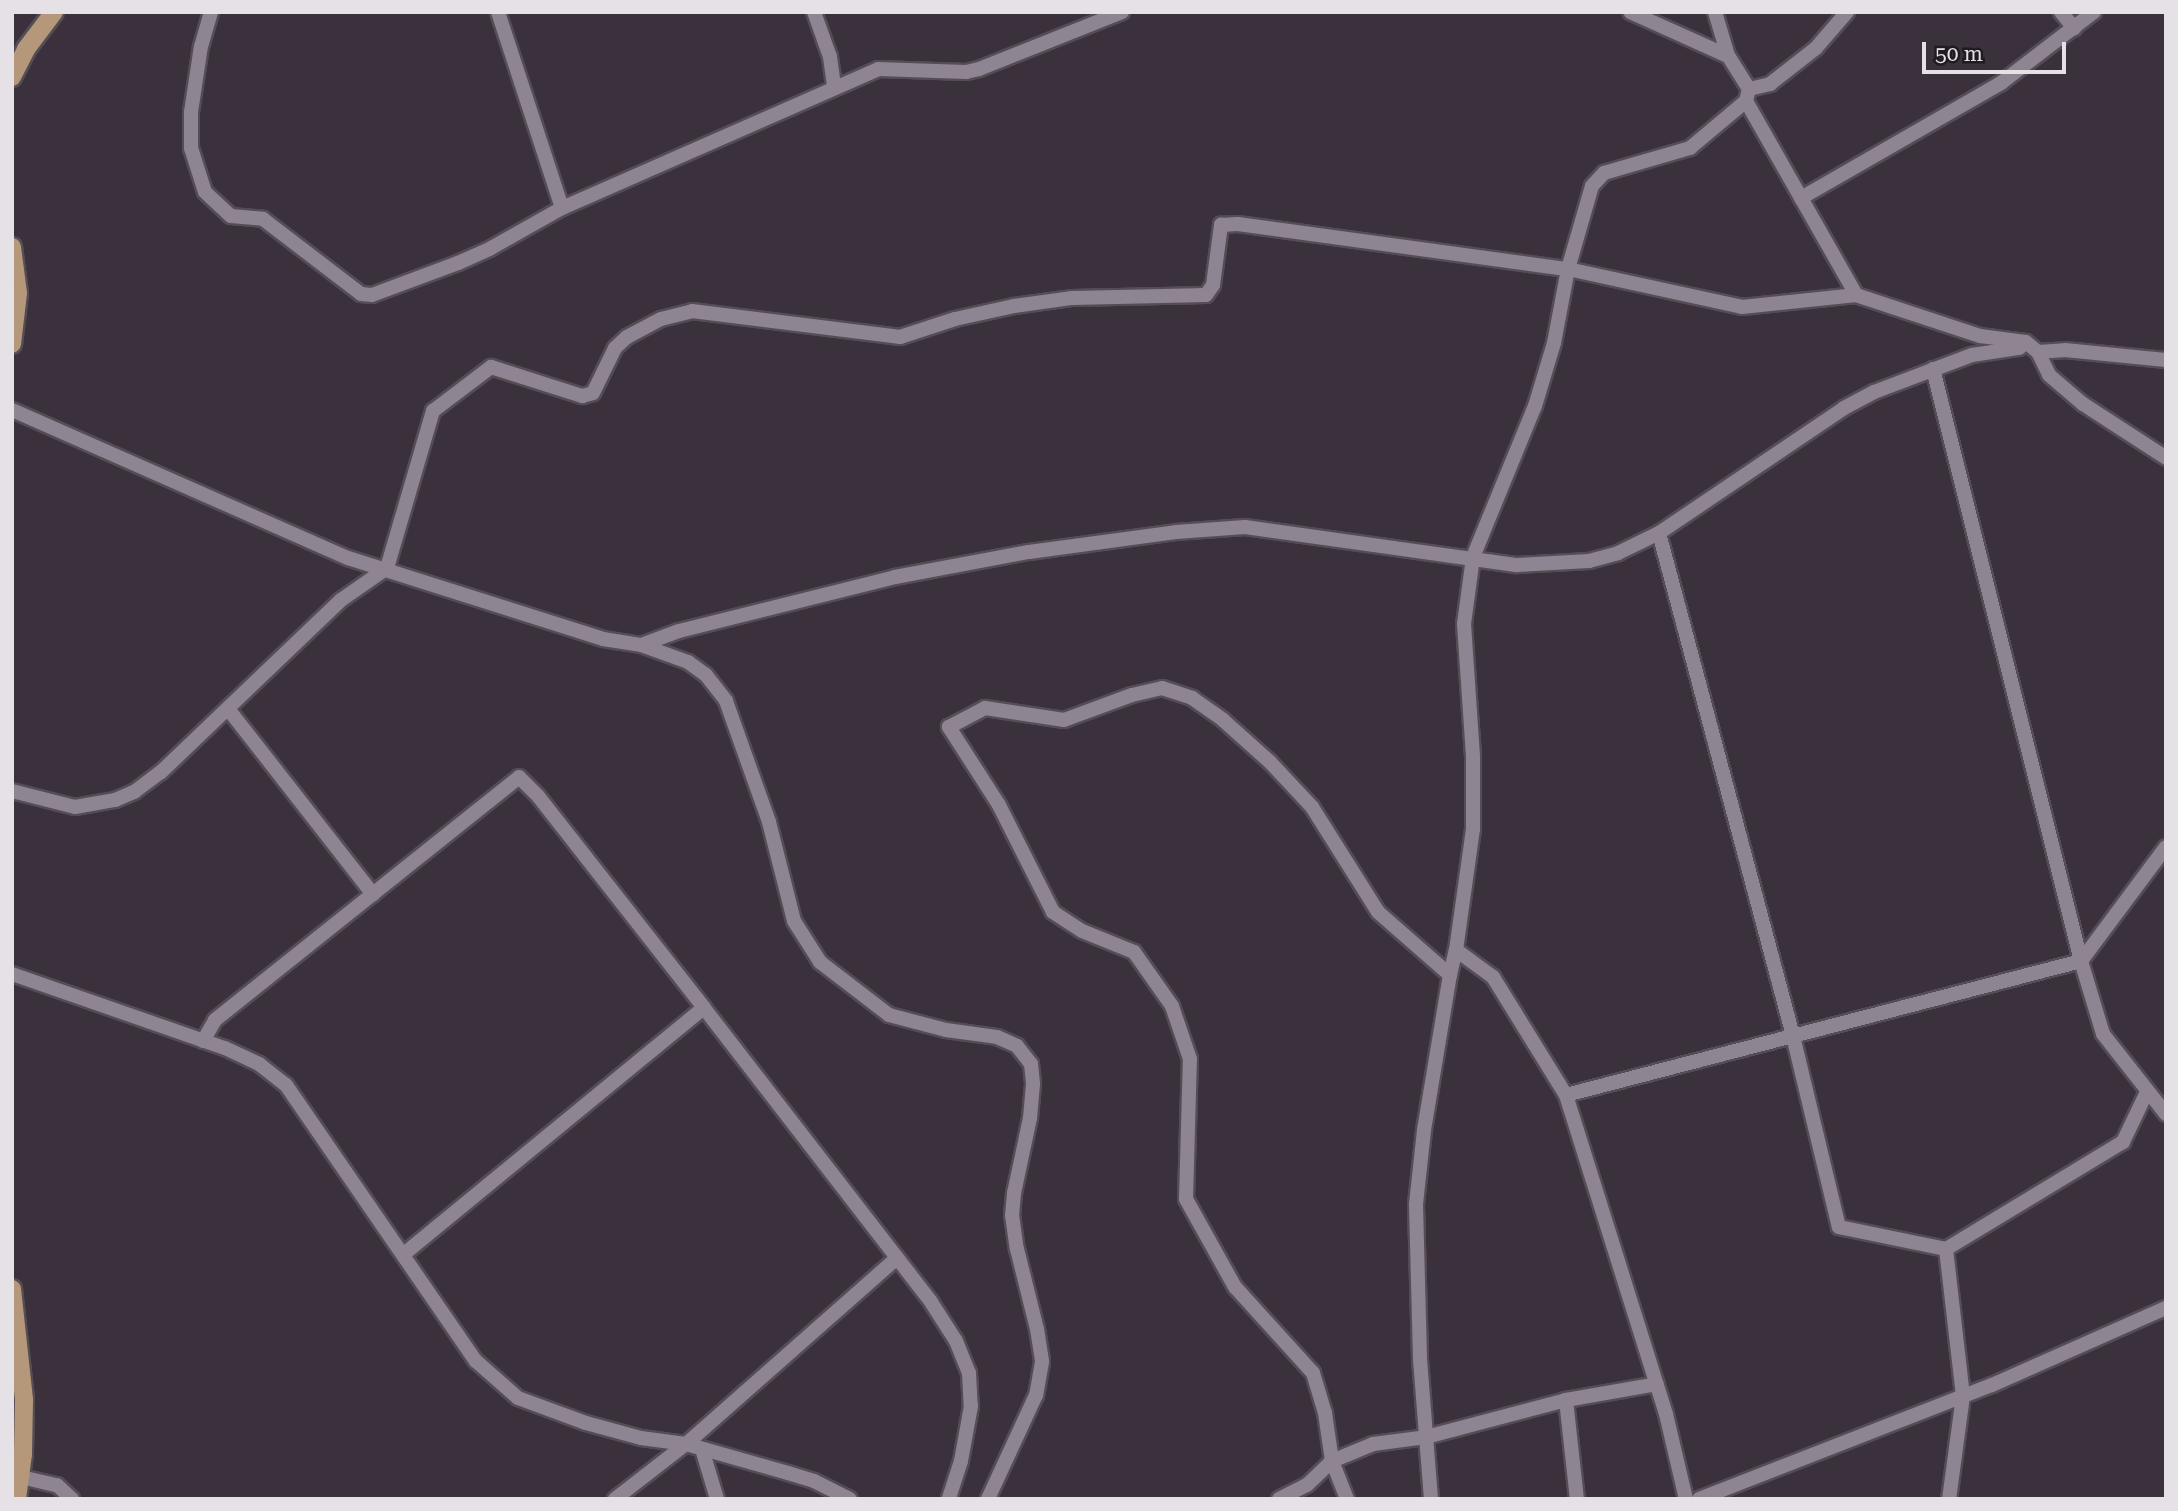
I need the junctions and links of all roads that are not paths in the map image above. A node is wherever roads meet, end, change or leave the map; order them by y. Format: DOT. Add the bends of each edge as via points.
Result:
graph roads {
  1 [pos="54,12"];
  2 [pos="211,12"];
  3 [pos="498,12"];
  4 [pos="814,12"];
  5 [pos="1122,12"];
  6 [pos="1630,12"];
  7 [pos="1716,12"];
  8 [pos="1847,12"];
  9 [pos="2061,12"];
  10 [pos="2094,12"];
  11 [pos="2074,28"];
  12 [pos="1728,55"];
  13 [pos="12,77"];
  14 [pos="834,87"];
  15 [pos="1748,95"];
  16 [pos="1801,198"];
  17 [pos="562,208"];
  18 [pos="12,247"];
  19 [pos="1568,268"];
  20 [pos="1856,295"];
  21 [pos="2026,342"];
  22 [pos="12,344"];
  23 [pos="2038,352"];
  24 [pos="2166,360"];
  25 [pos="1933,369"];
  26 [pos="12,410"];
  27 [pos="2166,458"];
  28 [pos="1659,533"];
  29 [pos="1473,557"];
  30 [pos="387,568"];
  31 [pos="641,645"];
  32 [pos="229,710"];
  33 [pos="12,791"];
  34 [pos="2166,847"];
  35 [pos="373,894"];
  36 [pos="1456,950"];
  37 [pos="2081,961"];
  38 [pos="12,974"];
  39 [pos="1450,975"];
  40 [pos="704,1008"];
  41 [pos="1793,1036"];
  42 [pos="203,1041"];
  43 [pos="2147,1092"];
  44 [pos="1566,1095"];
  45 [pos="2166,1114"];
  46 [pos="1946,1249"];
  47 [pos="404,1254"];
  48 [pos="897,1258"];
  49 [pos="12,1289"];
  50 [pos="2166,1308"];
  51 [pos="1657,1384"];
  52 [pos="1963,1396"];
  53 [pos="1566,1400"];
  54 [pos="1426,1437"];
  55 [pos="686,1444"];
  56 [pos="702,1449"];
  57 [pos="1332,1461"];
  58 [pos="21,1477"];
  59 [pos="1701,1498"];
  60 [pos="17,1499"];
  61 [pos="72,1499"];
  62 [pos="615,1499"];
  63 [pos="717,1499"];
  64 [pos="850,1499"];
  65 [pos="949,1499"];
  66 [pos="988,1499"];
  67 [pos="1279,1499"];
  68 [pos="1347,1499"];
  69 [pos="1431,1499"];
  70 [pos="1577,1499"];
  71 [pos="1686,1499"];
  72 [pos="1949,1499"];
  1 -- 13 [label="main road"];
  2 -- 17 [label="street" via="191,112 191,148 205,192 231,216 263,219 361,294 372,295 458,263"];
  3 -- 17 [label="street"];
  4 -- 14 [label="street" via="830,57"];
  5 -- 14 [label="street" via="979,69 878,69"];
  6 -- 12 [label="street"];
  7 -- 12 [label="street"];
  8 -- 15 [label="street" via="1816,48"];
  9 -- 11 [label="street"];
  10 -- 11 [label="street"];
  11 -- 16 [label="street" via="2001,83"];
  12 -- 15 [label="street"];
  14 -- 17 [label="street"];
  15 -- 16 [label="street"];
  15 -- 19 [label="street" via="1690,148 1604,173 1592,186"];
  16 -- 20 [label="street"];
  18 -- 22 [label="main road" via="18,293"];
  19 -- 20 [label="street" via="1742,307"];
  19 -- 29 [label="street" via="1554,343 1535,406"];
  19 -- 30 [label="street" via="1221,225 1213,285 1206,295 1073,298 1014,306 900,337 692,311 661,319 627,337 615,348 593,393 582,396 491,367 433,411"];
  20 -- 21 [label="street" via="1980,336"];
  21 -- 23 [label="street"];
  21 -- 25 [label="street" via="2019,348 1972,355"];
  23 -- 24 [label="street" via="2065,350"];
  23 -- 27 [label="street" via="2049,375 2083,404"];
  25 -- 28 [label="street" via="1874,391 1844,408"];
  25 -- 37 [label="street"];
  26 -- 30 [label="street" via="348,558"];
  28 -- 29 [label="street" via="1589,561 1517,565"];
  28 -- 41 [label="street"];
  29 -- 31 [label="street" via="1245,527 1176,532 895,577"];
  29 -- 36 [label="street" via="1464,624 1473,829"];
  30 -- 31 [label="street" via="603,639"];
  30 -- 32 [label="street" via="341,600"];
  31 -- 66 [label="street" via="688,662 706,675 726,701 769,822 794,921 820,962 889,1016 1008,1041 1026,1053 1031,1064 1030,1118 1012,1215 1042,1362 1036,1395"];
  32 -- 33 [label="street" via="161,772 115,800 75,807"];
  32 -- 35 [label="street"];
  34 -- 37 [label="street"];
  35 -- 40 [label="street" via="519,777"];
  35 -- 42 [label="street" via="215,1020"];
  36 -- 39 [label="street"];
  36 -- 44 [label="street" via="1493,977"];
  37 -- 41 [label="street"];
  37 -- 43 [label="street" via="2103,1034"];
  38 -- 42 [label="street"];
  39 -- 54 [label="street" via="1416,1205"];
  39 -- 57 [label="street" via="1378,912 1312,807 1270,762 1192,698 1162,688 1064,720 985,708 949,727 999,805 1053,912 1134,952 1172,1006 1190,1059 1186,1199 1236,1287 1313,1373"];
  40 -- 47 [label="street"];
  40 -- 48 [label="street"];
  41 -- 44 [label="street"];
  41 -- 46 [label="street" via="1839,1227"];
  42 -- 47 [label="street" via="259,1064 286,1085"];
  43 -- 45 [label="street"];
  43 -- 46 [label="street" via="2123,1142"];
  44 -- 51 [label="street"];
  46 -- 52 [label="street"];
  47 -- 55 [label="street" via="476,1361 517,1398 641,1438"];
  48 -- 55 [label="street"];
  48 -- 65 [label="street" via="956,1340 969,1373 971,1406"];
  49 -- 58 [label="main road" via="24,1400"];
  50 -- 52 [label="street"];
  51 -- 53 [label="street"];
  51 -- 71 [label="street"];
  52 -- 59 [label="street"];
  52 -- 72 [label="street"];
  53 -- 54 [label="street"];
  53 -- 70 [label="street"];
  54 -- 57 [label="street" via="1373,1444"];
  54 -- 69 [label="street"];
  55 -- 56 [label="street"];
  55 -- 62 [label="street"];
  56 -- 63 [label="street"];
  56 -- 64 [label="street" via="814,1481"];
  57 -- 67 [label="street" via="1307,1485"];
  57 -- 68 [label="street"];
  58 -- 60 [label="main road"];
  58 -- 61 [label="street" via="57,1485"];
}
